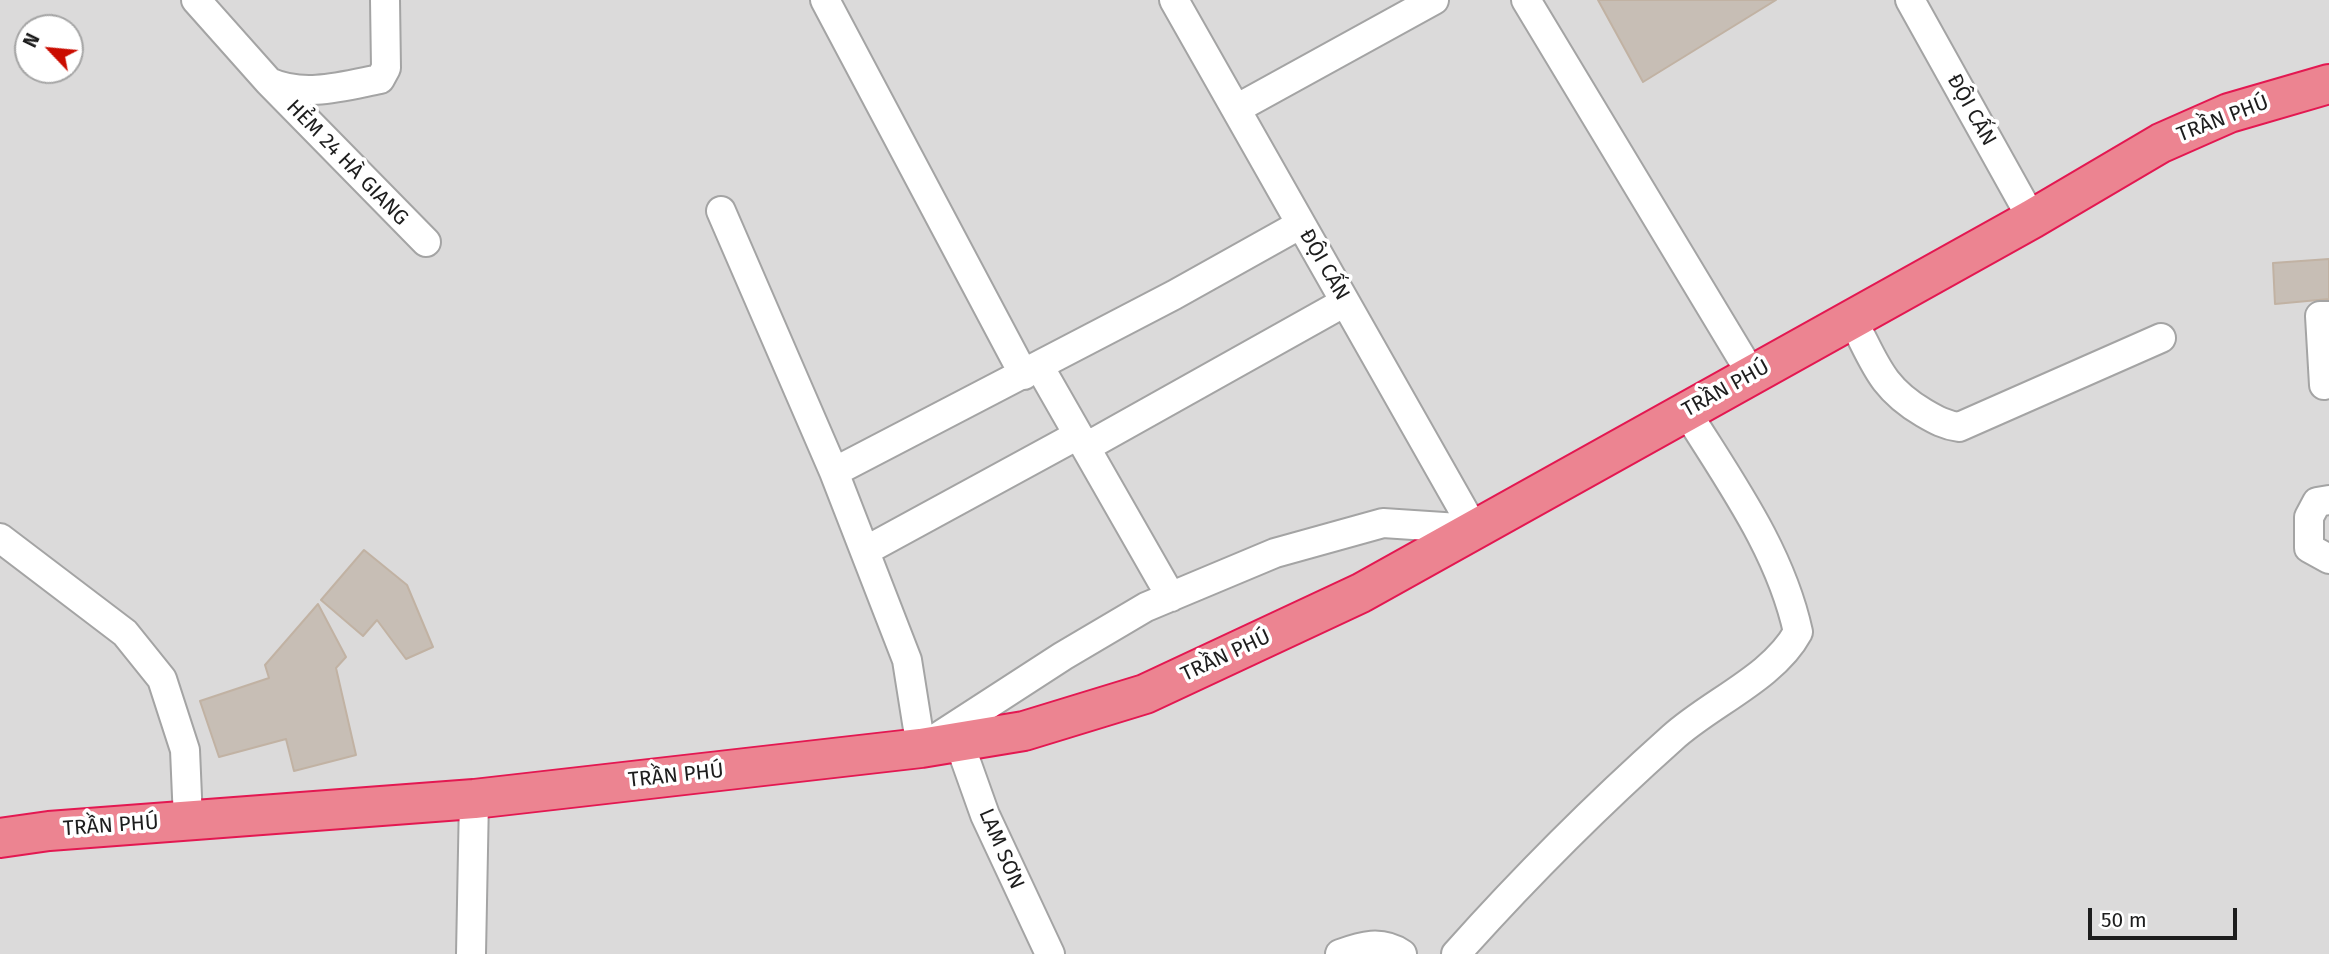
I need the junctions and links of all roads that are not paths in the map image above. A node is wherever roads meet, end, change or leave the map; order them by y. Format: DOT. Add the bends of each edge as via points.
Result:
graph roads {
  1 [pos="196,0"];
  2 [pos="386,0"];
  3 [pos="825,0"];
  4 [pos="1174,0"];
  5 [pos="1434,0"];
  6 [pos="1525,0"];
  7 [pos="1910,0"];
  8 [pos="270,82"];
  9 [pos="2329,84"];
  10 [pos="1236,109"];
  11 [pos="721,211"];
  12 [pos="2032,219"];
  13 [pos="1301,224"];
  14 [pos="426,242"];
  15 [pos="1345,302"];
  16 [pos="2329,316"];
  17 [pos="1852,319"];
  18 [pos="2161,338"];
  19 [pos="1031,370"];
  20 [pos="1752,375"];
  21 [pos="2329,384"];
  22 [pos="1686,411"];
  23 [pos="1082,441"];
  24 [pos="834,472"];
  25 [pos="2329,500"];
  26 [pos="1474,529"];
  27 [pos="0,538"];
  28 [pos="865,551"];
  29 [pos="2329,559"];
  30 [pos="1171,597"];
  31 [pos="959,742"];
  32 [pos="920,748"];
  33 [pos="474,799"];
  34 [pos="0,817"];
  35 [pos="188,820"];
  36 [pos="49,831"];
  37 [pos="0,838"];
  38 [pos="471,954"];
  39 [pos="1050,954"];
  40 [pos="1340,954"];
  41 [pos="1402,954"];
  42 [pos="1456,954"];
  1 -- 8 [label="street, HẺM 24 HÀ GIANG"];
  2 -- 8 [label="street, HẺM 24 HÀ GIANG" via="386,68 380,79 286,90"];
  3 -- 19 [label="street"];
  4 -- 10 [label="street, ĐỘI CẤN"];
  5 -- 10 [label="street"];
  6 -- 20 [label="street"];
  7 -- 12 [label="street, ĐỘI CẤN"];
  8 -- 14 [label="street, HẺM 24 HÀ GIANG"];
  9 -- 12 [label="highway, TRẦN PHÚ" via="2229,113 2161,143"];
  10 -- 13 [label="street, ĐỘI CẤN"];
  11 -- 24 [label="street"];
  12 -- 17 [label="highway, TRẦN PHÚ"];
  13 -- 15 [label="street, ĐỘI CẤN"];
  13 -- 19 [label="street"];
  15 -- 23 [label="street"];
  15 -- 26 [label="street, ĐỘI CẤN"];
  16 -- 21 [label="street" via="2320,316 2324,385"];
  17 -- 18 [label="street" via="1889,388 1902,401 1945,425 1959,427"];
  17 -- 20 [label="highway, TRẦN PHÚ"];
  19 -- 23 [label="street"];
  19 -- 24 [label="street"];
  20 -- 22 [label="highway, TRẦN PHÚ"];
  22 -- 26 [label="highway, TRẦN PHÚ"];
  22 -- 42 [label="street" via="1774,558 1798,632 1791,646 1765,670 1673,736"];
  23 -- 28 [label="street"];
  23 -- 30 [label="street"];
  24 -- 28 [label="street"];
  25 -- 29 [label="street" via="2317,502 2309,517 2309,548"];
  26 -- 30 [label="street" via="1383,523 1275,553"];
  26 -- 31 [label="highway, TRẦN PHÚ" via="1361,593 1145,694 1024,731"];
  27 -- 35 [label="street" via="125,633 162,679 185,750"];
  28 -- 32 [label="street" via="907,660"];
  30 -- 32 [label="street" via="1063,656"];
  31 -- 32 [label="highway, TRẦN PHÚ"];
  31 -- 39 [label="street, LAM SƠN" via="985,815"];
  32 -- 33 [label="highway, TRẦN PHÚ"];
  33 -- 35 [label="highway, TRẦN PHÚ"];
  33 -- 38 [label="street"];
  34 -- 36 [label="highway"];
  35 -- 36 [label="highway, TRẦN PHÚ"];
  36 -- 37 [label="highway, TRẦN PHÚ"];
  40 -- 41 [label="street" via="1368,944 1392,947"];
}
